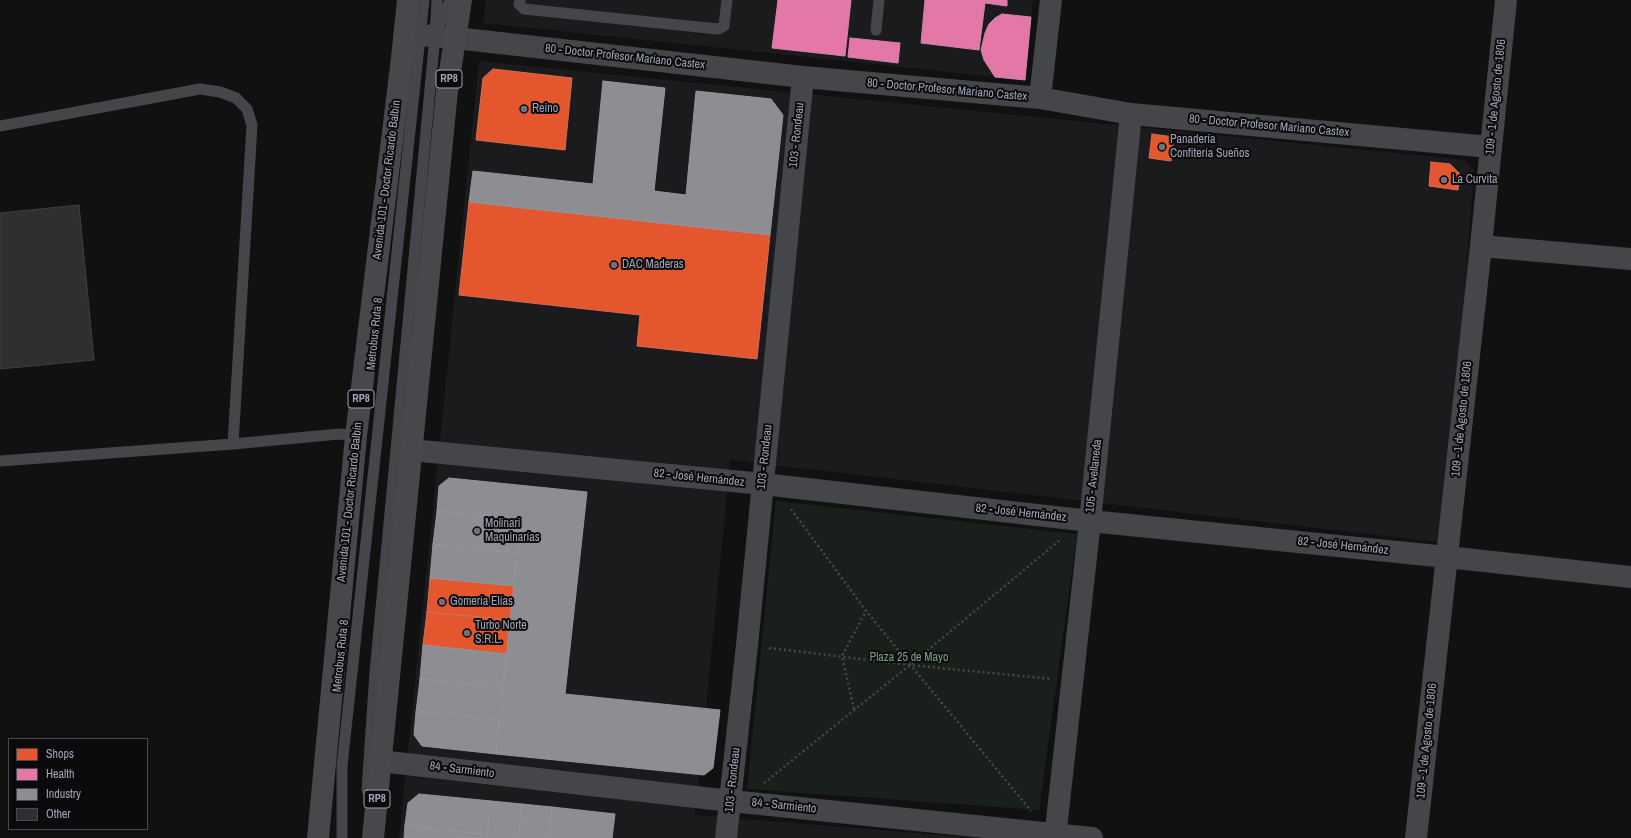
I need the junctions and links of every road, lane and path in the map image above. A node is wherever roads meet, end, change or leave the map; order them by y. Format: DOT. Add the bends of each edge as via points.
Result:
graph roads {
  1 [pos="408,0"];
  2 [pos="424,0"];
  3 [pos="437,0"];
  4 [pos="450,0"];
  5 [pos="461,0"];
  6 [pos="520,0"];
  7 [pos="727,0"];
  8 [pos="879,0"];
  9 [pos="1051,0"];
  10 [pos="1506,0"];
  11 [pos="876,30"];
  12 [pos="429,36"];
  13 [pos="803,76"];
  14 [pos="1040,98"];
  15 [pos="1131,114"];
  16 [pos="0,126"];
  17 [pos="1490,147"];
  18 [pos="1481,246"];
  19 [pos="1631,259"];
  20 [pos="356,436"];
  21 [pos="233,444"];
  22 [pos="411,450"];
  23 [pos="0,461"];
  24 [pos="768,485"];
  25 [pos="1087,520"];
  26 [pos="1447,557"];
  27 [pos="1631,577"];
  28 [pos="866,611"];
  29 [pos="747,645"];
  30 [pos="842,656"];
  31 [pos="910,665"];
  32 [pos="1072,681"];
  33 [pos="854,709"];
  34 [pos="380,761"];
  35 [pos="736,802"];
  36 [pos="1053,835"];
  37 [pos="318,838"];
  38 [pos="342,838"];
  39 [pos="364,838"];
  40 [pos="373,838"];
  41 [pos="726,838"];
  42 [pos="1092,838"];
  43 [pos="1416,838"];
  1 -- 12 [label="main road, Avenida 101 - Doctor Ricardo Balbín / RP8"];
  2 -- 12 [label="lane, Metrobus Ruta 8"];
  3 -- 12 [label="lane, Metrobus Ruta 8"];
  4 -- 12 [label="lane"];
  5 -- 12 [label="main road, Avenida 101 - Doctor Ricardo Balbín / RP8"];
  6 -- 7 [label="lane" via="519,4 524,9 718,29 724,26"];
  8 -- 11 [label="lane"];
  9 -- 14 [label="street"];
  10 -- 17 [label="street, 109 - 1 de Agosto de 1806"];
  12 -- 13 [label="street, 80 - Doctor Profesor Mariano Castex"];
  12 -- 20 [label="main road, Avenida 101 - Doctor Ricardo Balbín / RP8"];
  12 -- 22 [label="main road, Avenida 101 - Doctor Ricardo Balbín / RP8" via="447,91"];
  12 -- 38 [label="lane, Metrobus Ruta 8" via="342,766"];
  12 -- 39 [label="lane, Metrobus Ruta 8" via="376,664"];
  13 -- 14 [label="street, 80 - Doctor Profesor Mariano Castex"];
  13 -- 24 [label="street, 103 - Rondeau"];
  14 -- 15 [label="street, 80 - Doctor Profesor Mariano Castex"];
  15 -- 17 [label="street, 80 - Doctor Profesor Mariano Castex"];
  15 -- 25 [label="street, 105 - Avellaneda"];
  16 -- 21 [label="lane" via="200,89 236,98 246,109 252,125"];
  17 -- 18 [label="street, 109 - 1 de Agosto de 1806"];
  18 -- 19 [label="street"];
  18 -- 26 [label="street, 109 - 1 de Agosto de 1806"];
  20 -- 21 [label="lane" via="339,434"];
  20 -- 37 [label="main road, Avenida 101 - Doctor Ricardo Balbín / RP8"];
  21 -- 23 [label="lane"];
  22 -- 24 [label="street, 82 - José Hernández"];
  22 -- 34 [label="main road, Avenida 101 - Doctor Ricardo Balbín / RP8"];
  24 -- 25 [label="street, 82 - José Hernández"];
  24 -- 28 [label="path"];
  24 -- 29 [label="street, 103 - Rondeau"];
  25 -- 26 [label="street, 82 - José Hernández"];
  25 -- 31 [label="path"];
  25 -- 32 [label="street, 105 - Avellaneda"];
  26 -- 27 [label="street, 82 - José Hernández"];
  26 -- 43 [label="street, 109 - 1 de Agosto de 1806"];
  28 -- 30 [label="path"];
  28 -- 31 [label="path"];
  29 -- 30 [label="path"];
  29 -- 35 [label="street, 103 - Rondeau"];
  30 -- 31 [label="path"];
  30 -- 33 [label="path"];
  31 -- 32 [label="path"];
  31 -- 33 [label="path"];
  31 -- 36 [label="path"];
  32 -- 36 [label="street, 105 - Avellaneda"];
  33 -- 35 [label="path"];
  34 -- 35 [label="street, 84 - Sarmiento"];
  34 -- 40 [label="main road, Avenida 101 - Doctor Ricardo Balbín / RP8"];
  35 -- 36 [label="street, 84 - Sarmiento"];
  35 -- 41 [label="street, 103 - Rondeau"];
  36 -- 42 [label="street, 84 - Sarmiento"];
}
